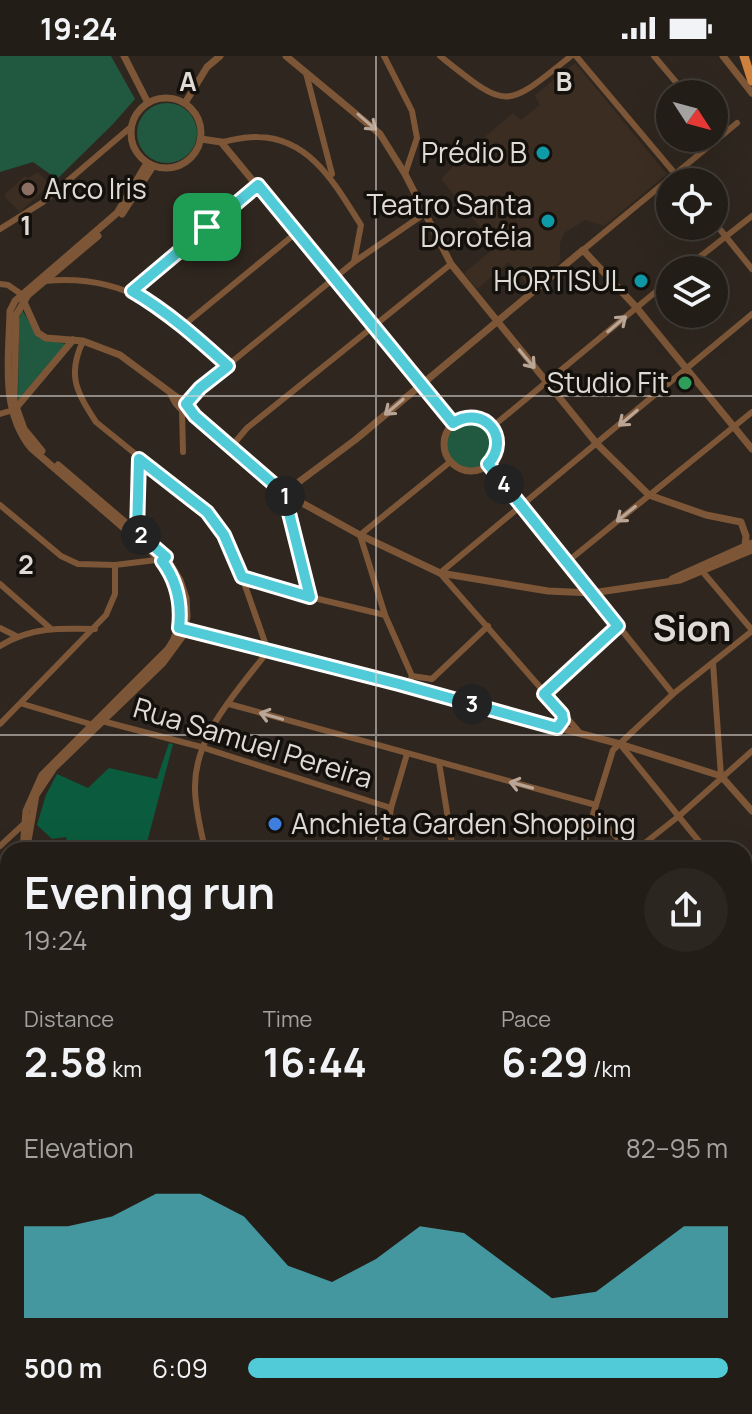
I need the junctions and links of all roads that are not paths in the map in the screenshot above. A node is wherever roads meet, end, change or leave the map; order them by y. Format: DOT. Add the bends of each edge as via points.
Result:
graph roads {
  1 [pos="124,56"];
  2 [pos="220,56"];
  3 [pos="286,56"];
  4 [pos="384,56"];
  5 [pos="440,56"];
  6 [pos="574,56"];
  7 [pos="654,56"];
  8 [pos="723,56"];
  9 [pos="749,60"];
  10 [pos="732,66"];
  11 [pos="306,73"];
  12 [pos="674,80"];
  13 [pos="752,81"];
  14 [pos="752,93"];
  15 [pos="148,103"];
  16 [pos="185,103"];
  17 [pos="737,123"];
  18 [pos="132,126"];
  19 [pos="728,130"];
  20 [pos="201,139"];
  21 [pos="221,142"];
  22 [pos="702,152"];
  23 [pos="150,164"];
  24 [pos="670,168"];
  25 [pos="682,168"];
  26 [pos="405,174"];
  27 [pos="334,183"];
  28 [pos="258,185"];
  29 [pos="656,190"];
  30 [pos="424,214"];
  31 [pos="752,216"];
  32 [pos="0,229"];
  33 [pos="296,233"];
  34 [pos="728,234"];
  35 [pos="720,240"];
  36 [pos="728,240"];
  37 [pos="583,250"];
  38 [pos="700,256"];
  39 [pos="354,262"];
  40 [pos="451,264"];
  41 [pos="752,269"];
  42 [pos="59,271"];
  43 [pos="69,279"];
  44 [pos="335,280"];
  45 [pos="45,281"];
  46 [pos="0,284"];
  47 [pos="132,291"];
  48 [pos="656,291"];
  49 [pos="22,298"];
  50 [pos="636,307"];
  51 [pos="752,314"];
  52 [pos="497,322"];
  53 [pos="184,325"];
  54 [pos="374,326"];
  55 [pos="73,340"];
  56 [pos="83,341"];
  57 [pos="228,366"];
  58 [pos="686,369"];
  59 [pos="546,382"];
  60 [pos="422,384"];
  61 [pos="184,407"];
  62 [pos="13,410"];
  63 [pos="752,412"];
  64 [pos="0,414"];
  65 [pos="453,423"];
  66 [pos="492,427"];
  67 [pos="734,427"];
  68 [pos="597,444"];
  69 [pos="231,447"];
  70 [pos="752,449"];
  71 [pos="183,452"];
  72 [pos="139,459"];
  73 [pos="450,462"];
  74 [pos="488,464"];
  75 [pos="182,481"];
  76 [pos="183,492"];
  77 [pos="284,493"];
  78 [pos="649,495"];
  79 [pos="0,505"];
  80 [pos="521,506"];
  81 [pos="125,528"];
  82 [pos="137,532"];
  83 [pos="360,535"];
  84 [pos="749,543"];
  85 [pos="164,559"];
  86 [pos="567,562"];
  87 [pos="115,565"];
  88 [pos="702,571"];
  89 [pos="440,573"];
  90 [pos="242,577"];
  91 [pos="670,580"];
  92 [pos="0,584"];
  93 [pos="592,593"];
  94 [pos="310,597"];
  95 [pos="385,615"];
  96 [pos="488,626"];
  97 [pos="618,626"];
  98 [pos="0,628"];
  99 [pos="50,628"];
  100 [pos="95,629"];
  101 [pos="182,631"];
  102 [pos="752,631"];
  103 [pos="16,636"];
  104 [pos="0,646"];
  105 [pos="268,651"];
  106 [pos="713,663"];
  107 [pos="412,676"];
  108 [pos="432,679"];
  109 [pos="399,684"];
  110 [pos="408,686"];
  111 [pos="544,694"];
  112 [pos="673,694"];
  113 [pos="439,695"];
  114 [pos="23,704"];
  115 [pos="229,704"];
  116 [pos="562,714"];
  117 [pos="102,721"];
  118 [pos="0,724"];
  119 [pos="90,724"];
  120 [pos="557,728"];
  121 [pos="582,735"];
  122 [pos="620,744"];
  123 [pos="201,747"];
  124 [pos="628,750"];
  125 [pos="752,751"];
  126 [pos="407,754"];
  127 [pos="439,762"];
  128 [pos="721,776"];
  129 [pos="391,808"];
  130 [pos="595,808"];
  131 [pos="752,811"];
  132 [pos="679,816"];
  133 [pos="27,821"];
  134 [pos="4,842"];
  135 [pos="26,842"];
  136 [pos="203,842"];
  137 [pos="386,842"];
  138 [pos="452,842"];
  139 [pos="584,842"];
  140 [pos="622,842"];
  141 [pos="646,842"];
  142 [pos="700,842"];
  1 -- 15 [label="street"];
  2 -- 16 [label="street"];
  3 -- 11 [label="street"];
  4 -- 26 [label="street" via="412,111 417,138"];
  5 -- 6 [label="street" via="504,98 524,94"];
  6 -- 24 [label="street"];
  7 -- 12 [label="street"];
  8 -- 10 [label="street"];
  9 -- 10 [label="street" via="738,70"];
  9 -- 13 [label="main road"];
  10 -- 14 [label="street"];
  11 -- 26 [label="street, one-way" via="380,134"];
  11 -- 27 [label="street"];
  15 -- 16 [label="street" via="167,98"];
  15 -- 18 [label="street"];
  16 -- 20 [label="street" via="198,119"];
  17 -- 19 [label="street"];
  18 -- 23 [label="street" via="132,143"];
  18 -- 32 [label="street" via="43,202"];
  20 -- 21 [label="street"];
  20 -- 23 [label="street" via="183,164"];
  21 -- 27 [label="street" via="257,137 280,141 311,156"];
  21 -- 28 [label="street"];
  22 -- 25 [label="street"];
  23 -- 42 [label="street" via="141,188 120,216"];
  23 -- 49 [label="street" via="117,213"];
  26 -- 30 [label="street"];
  27 -- 39 [label="street" via="361,225"];
  28 -- 33 [label="street"];
  28 -- 47 [label="street"];
  29 -- 37 [label="street"];
  30 -- 39 [label="street"];
  30 -- 40 [label="street"];
  31 -- 34 [label="street"];
  33 -- 44 [label="street"];
  33 -- 53 [label="street"];
  35 -- 38 [label="street"];
  36 -- 41 [label="street"];
  37 -- 50 [label="street"];
  37 -- 52 [label="street"];
  39 -- 44 [label="street"];
  40 -- 52 [label="street"];
  40 -- 54 [label="street"];
  42 -- 43 [label="street"];
  42 -- 45 [label="street"];
  43 -- 45 [label="street"];
  43 -- 47 [label="street"];
  44 -- 54 [label="street"];
  44 -- 57 [label="street"];
  45 -- 49 [label="street"];
  46 -- 49 [label="street"];
  47 -- 53 [label="street"];
  48 -- 50 [label="street"];
  49 -- 55 [label="street" via="38,333"];
  49 -- 62 [label="street" via="16,315"];
  50 -- 58 [label="street"];
  59 -- 50 [label="street, one-way"];
  51 -- 58 [label="street"];
  52 -- 59 [label="street, one-way"];
  52 -- 60 [label="street"];
  53 -- 57 [label="street"];
  54 -- 60 [label="street"];
  54 -- 69 [label="street" via="247,428"];
  55 -- 56 [label="street"];
  55 -- 62 [label="street"];
  56 -- 61 [label="street" via="120,355"];
  56 -- 72 [label="street" via="74,360 75,382 84,403 96,422"];
  57 -- 61 [label="street"];
  58 -- 67 [label="street"];
  58 -- 68 [label="street, one-way"];
  59 -- 66 [label="street"];
  59 -- 68 [label="street"];
  60 -- 65 [label="street"];
  60 -- 77 [label="street, one-way"];
  61 -- 69 [label="street"];
  61 -- 71 [label="street"];
  62 -- 64 [label="street"];
  62 -- 81 [label="street" via="19,433 31,448"];
  62 -- 82 [label="street" via="38,448"];
  63 -- 67 [label="street"];
  65 -- 66 [label="street" via="473,417"];
  65 -- 73 [label="street" via="444,442"];
  66 -- 74 [label="street" via="498,442"];
  67 -- 70 [label="street"];
  67 -- 78 [label="street"];
  68 -- 78 [label="street"];
  68 -- 80 [label="street"];
  69 -- 77 [label="street" via="281,484"];
  72 -- 76 [label="street"];
  72 -- 82 [label="street"];
  73 -- 74 [label="street" via="469,471"];
  73 -- 83 [label="street"];
  74 -- 80 [label="street"];
  75 -- 76 [label="street"];
  76 -- 90 [label="street" via="224,535"];
  77 -- 83 [label="street"];
  77 -- 94 [label="street"];
  78 -- 84 [label="street" via="741,522"];
  78 -- 86 [label="street, one-way"];
  79 -- 87 [label="street" via="61,556 78,564"];
  80 -- 86 [label="street"];
  80 -- 89 [label="street"];
  81 -- 82 [label="street"];
  81 -- 85 [label="street"];
  82 -- 85 [label="street"];
  83 -- 89 [label="street"];
  83 -- 95 [label="street"];
  84 -- 88 [label="street"];
  84 -- 91 [label="street"];
  85 -- 87 [label="street"];
  85 -- 101 [label="street" via="186,598"];
  86 -- 93 [label="street"];
  87 -- 100 [label="street" via="115,594"];
  88 -- 91 [label="street"];
  88 -- 102 [label="street"];
  89 -- 93 [label="street"];
  89 -- 96 [label="street"];
  90 -- 94 [label="street"];
  90 -- 105 [label="street"];
  91 -- 93 [label="street"];
  92 -- 99 [label="street"];
  93 -- 97 [label="street"];
  94 -- 95 [label="street"];
  95 -- 107 [label="street"];
  96 -- 108 [label="street"];
  96 -- 111 [label="street"];
  97 -- 111 [label="street"];
  97 -- 112 [label="street"];
  98 -- 103 [label="street"];
  99 -- 100 [label="street"];
  99 -- 103 [label="street"];
  100 -- 114 [label="street"];
  101 -- 105 [label="street"];
  101 -- 117 [label="street" via="163,663"];
  101 -- 119 [label="street"];
  102 -- 106 [label="street"];
  103 -- 104 [label="street"];
  105 -- 109 [label="street"];
  105 -- 115 [label="street"];
  106 -- 112 [label="street"];
  106 -- 128 [label="street"];
  107 -- 108 [label="street"];
  107 -- 109 [label="street"];
  107 -- 110 [label="street"];
  108 -- 113 [label="street"];
  109 -- 110 [label="street"];
  110 -- 113 [label="street"];
  111 -- 116 [label="street"];
  112 -- 122 [label="street"];
  113 -- 120 [label="street"];
  114 -- 118 [label="street"];
  114 -- 119 [label="street, Rua Samuel Pereira"];
  115 -- 123 [label="street"];
  126 -- 115 [label="street, one-way"];
  116 -- 120 [label="street"];
  116 -- 121 [label="street"];
  117 -- 123 [label="street, Rua Samuel Pereira"];
  117 -- 133 [label="street" via="54,768"];
  119 -- 133 [label="street" via="42,775 28,804"];
  120 -- 121 [label="street"];
  121 -- 122 [label="street"];
  122 -- 124 [label="street"];
  122 -- 130 [label="street" via="613,750"];
  123 -- 129 [label="street, Rua Samuel Pereira"];
  123 -- 136 [label="street" via="195,784"];
  124 -- 128 [label="street"];
  124 -- 132 [label="street"];
  125 -- 128 [label="street"];
  126 -- 127 [label="street"];
  126 -- 129 [label="street"];
  130 -- 127 [label="street, one-way"];
  127 -- 138 [label="street"];
  128 -- 131 [label="street"];
  128 -- 132 [label="street"];
  129 -- 137 [label="street"];
  130 -- 139 [label="street"];
  130 -- 140 [label="street"];
  132 -- 141 [label="street"];
  132 -- 142 [label="street"];
  133 -- 134 [label="street"];
  133 -- 135 [label="street"];
}
